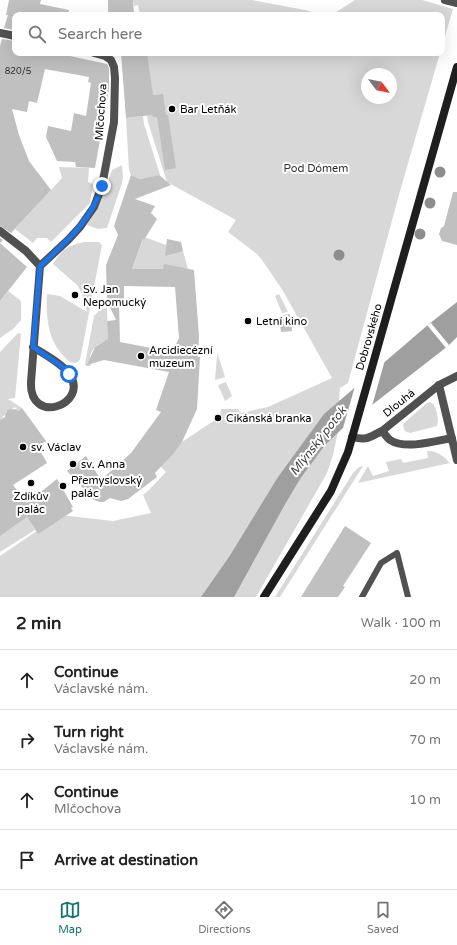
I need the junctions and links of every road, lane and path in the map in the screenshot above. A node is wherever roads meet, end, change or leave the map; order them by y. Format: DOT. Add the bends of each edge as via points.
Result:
graph roads {
  1 [pos="445,0"];
  2 [pos="457,3"];
  3 [pos="0,33"];
  4 [pos="12,35"];
  5 [pos="105,56"];
  6 [pos="457,68"];
  7 [pos="0,231"];
  8 [pos="40,266"];
  9 [pos="33,347"];
  10 [pos="457,376"];
  11 [pos="439,385"];
  12 [pos="382,431"];
  13 [pos="352,437"];
  14 [pos="452,438"];
  15 [pos="457,460"];
  16 [pos="264,597"];
  17 [pos="362,597"];
  18 [pos="408,597"];
  1 -- 2 [label="street"];
  3 -- 4 [label="street"];
  5 -- 8 [label="street, Mlčochova" via="111,60 115,78 114,122 104,178 94,207 80,227"];
  6 -- 13 [label="main road, Dobrovského"];
  7 -- 8 [label="street"];
  8 -- 9 [label="street"];
  9 -- 9 [label="street" via="32,394 37,402 44,406 61,406 70,397 73,386 71,378 65,369"];
  10 -- 11 [label="street, Dlouhá"];
  11 -- 12 [label="street, Dlouhá"];
  11 -- 14 [label="street"];
  12 -- 13 [label="street, Dlouhá" via="365,439"];
  12 -- 14 [label="street" via="398,444 411,445"];
  13 -- 16 [label="main road, Dobrovského" via="339,475"];
  14 -- 15 [label="street"];
  17 -- 18 [label="lane" via="381,562 397,553"];
}
